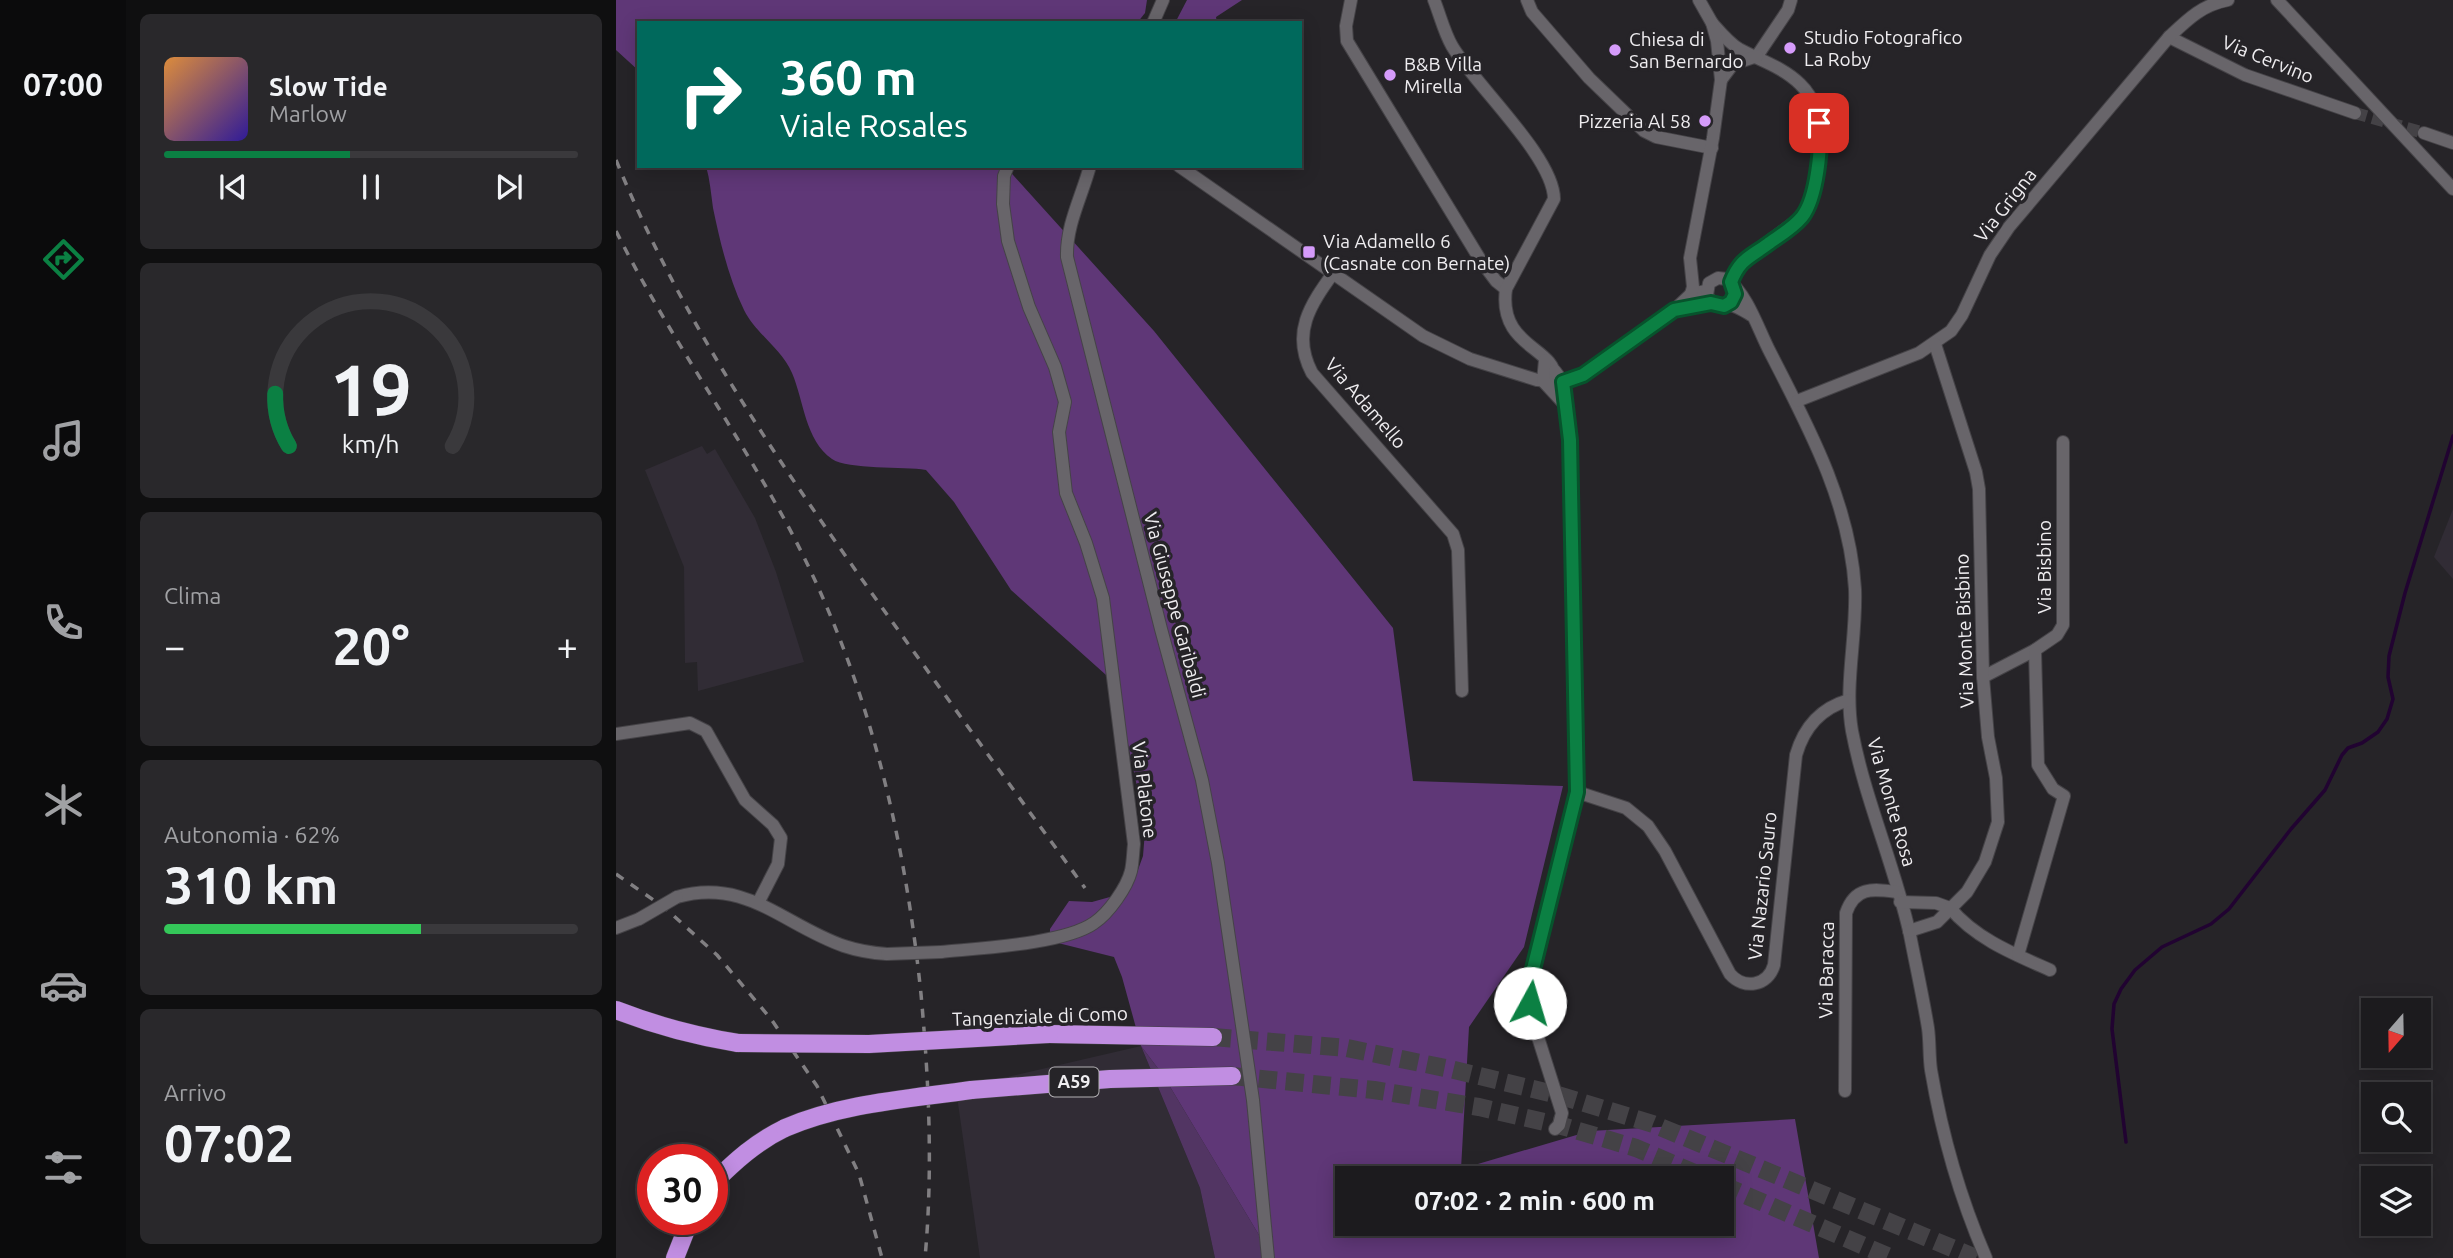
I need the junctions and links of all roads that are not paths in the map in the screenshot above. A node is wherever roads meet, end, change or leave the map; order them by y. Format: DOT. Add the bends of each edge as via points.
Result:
graph roads {
  1 [pos="1351,0"];
  2 [pos="1434,0"];
  3 [pos="1527,0"];
  4 [pos="1699,0"];
  5 [pos="1791,0"];
  6 [pos="2228,0"];
  7 [pos="2277,0"];
  8 [pos="1712,23"];
  9 [pos="2169,37"];
  10 [pos="1757,56"];
  11 [pos="1721,80"];
  12 [pos="2355,113"];
  13 [pos="2424,134"];
  14 [pos="2453,143"];
  15 [pos="1712,148"];
  16 [pos="1007,168"];
  17 [pos="1089,168"];
  18 [pos="1099,168"];
  19 [pos="1182,168"];
  20 [pos="2453,188"];
  21 [pos="1082,195"];
  22 [pos="1334,272"];
  23 [pos="1733,285"];
  24 [pos="1506,289"];
  25 [pos="1692,289"];
  26 [pos="1708,294"];
  27 [pos="1728,304"];
  28 [pos="1674,310"];
  29 [pos="1751,315"];
  30 [pos="1935,344"];
  31 [pos="1554,379"];
  32 [pos="1797,401"];
  33 [pos="1567,407"];
  34 [pos="2063,442"];
  35 [pos="2035,650"];
  36 [pos="1983,677"];
  37 [pos="1462,691"];
  38 [pos="1849,700"];
  39 [pos="616,734"];
  40 [pos="1577,792"];
  41 [pos="1899,897"];
  42 [pos="758,903"];
  43 [pos="1950,908"];
  44 [pos="616,928"];
  45 [pos="1909,931"];
  46 [pos="2018,956"];
  47 [pos="2050,970"];
  48 [pos="616,1010"];
  49 [pos="1213,1037"];
  50 [pos="1232,1076"];
  51 [pos="1845,1091"];
  52 [pos="1555,1129"];
  53 [pos="728,1169"];
  54 [pos="684,1235"];
  55 [pos="675,1258"];
  56 [pos="1268,1258"];
  57 [pos="1986,1258"];
  1 -- 24 [label="street" via="1347,41 1481,261"];
  2 -- 24 [label="street" via="1454,48 1531,147 1552,186 1554,199"];
  3 -- 15 [label="street" via="1532,12 1589,78 1644,131"];
  4 -- 8 [label="street"];
  5 -- 10 [label="street"];
  6 -- 9 [label="street, Via Grigna" via="2196,12"];
  7 -- 20 [label="street"];
  8 -- 10 [label="street" via="1739,48"];
  8 -- 11 [label="street"];
  9 -- 12 [label="street, Via Cervino" via="2245,75"];
  9 -- 30 [label="street, Via Grigna" via="2009,227 1990,255 1962,316"];
  10 -- 11 [label="street" via="1733,64"];
  10 -- 23 [label="street" via="1794,79 1811,97 1822,141 1803,216 1740,263"];
  11 -- 15 [label="street"];
  13 -- 14 [label="street"];
  15 -- 25 [label="street" via="1690,258"];
  16 -- 42 [label="street, Via Platone, bridge" via="1003,204 1008,241 1065,402 1059,432 1066,492 1103,598 1133,844 1131,872 1112,906 1094,924 1038,941 941,952 864,952 842,946"];
  17 -- 21 [label="street, Via Giuseppe Garibaldi"];
  18 -- 21 [label="street, Via Giuseppe Garibaldi"];
  19 -- 22 [label="street"];
  21 -- 56 [label="street, Via Giuseppe Garibaldi" via="1070,224 1067,257 1202,780 1254,1100"];
  22 -- 31 [label="street" via="1445,348 1497,369"];
  22 -- 37 [label="street, Via Adamello" via="1304,323 1304,355 1312,373 1454,534"];
  23 -- 26 [label="street" via="1718,278"];
  23 -- 27 [label="street" via="1734,298"];
  23 -- 29 [label="street, Via Monte Rosa"];
  24 -- 31 [label="street" via="1505,313 1510,326 1554,367"];
  25 -- 26 [label="street"];
  25 -- 28 [label="street"];
  26 -- 27 [label="street" via="1720,306"];
  26 -- 28 [label="street"];
  27 -- 29 [label="street"];
  28 -- 31 [label="street" via="1583,375"];
  29 -- 32 [label="street, Via Monte Rosa"];
  30 -- 32 [label="street, Via Grigna"];
  30 -- 36 [label="street, Via Monte Bisbino" via="1979,489"];
  31 -- 33 [label="street"];
  31 -- 33 [label="street"];
  32 -- 38 [label="street, Via Monte Rosa" via="1833,488 1852,558 1855,640"];
  33 -- 40 [label="street"];
  34 -- 35 [label="street, Via Bisbino" via="2063,625"];
  35 -- 36 [label="street, Via Bisbino"];
  35 -- 46 [label="street" via="2038,765 2053,789 2064,796"];
  36 -- 43 [label="street, Via Monte Bisbino" via="1998,822 1978,877"];
  38 -- 40 [label="street, Via Nazario Sauro" via="1819,715 1805,732 1796,755 1774,965 1761,982 1739,982 1730,974 1648,825 1626,808"];
  38 -- 41 [label="street, Via Monte Rosa" via="1859,764"];
  39 -- 42 [label="street" via="690,723 706,732 745,800 781,838 778,864"];
  40 -- 52 [label="street" via="1530,988 1530,1012 1562,1113"];
  41 -- 43 [label="street"];
  41 -- 45 [label="street, Via Monte Rosa"];
  41 -- 51 [label="street, Via Baracca" via="1874,889 1860,892 1849,902"];
  42 -- 44 [label="street, Via Platone, bridge" via="704,891 677,897"];
  43 -- 45 [label="street, Via Monte Bisbino" via="1937,922"];
  43 -- 46 [label="street" via="1963,923"];
  45 -- 57 [label="street, Via Monte Rosa" via="1944,1132"];
  46 -- 47 [label="street"];
  48 -- 49 [label="highway, Tangenziale di Como, bridge" via="695,1036 738,1043 869,1044 1049,1034"];
  50 -- 53 [label="highway, A59, bridge" via="1110,1079 971,1090 841,1110 811,1117 764,1138"];
  54 -- 55 [label="highway"];
}
